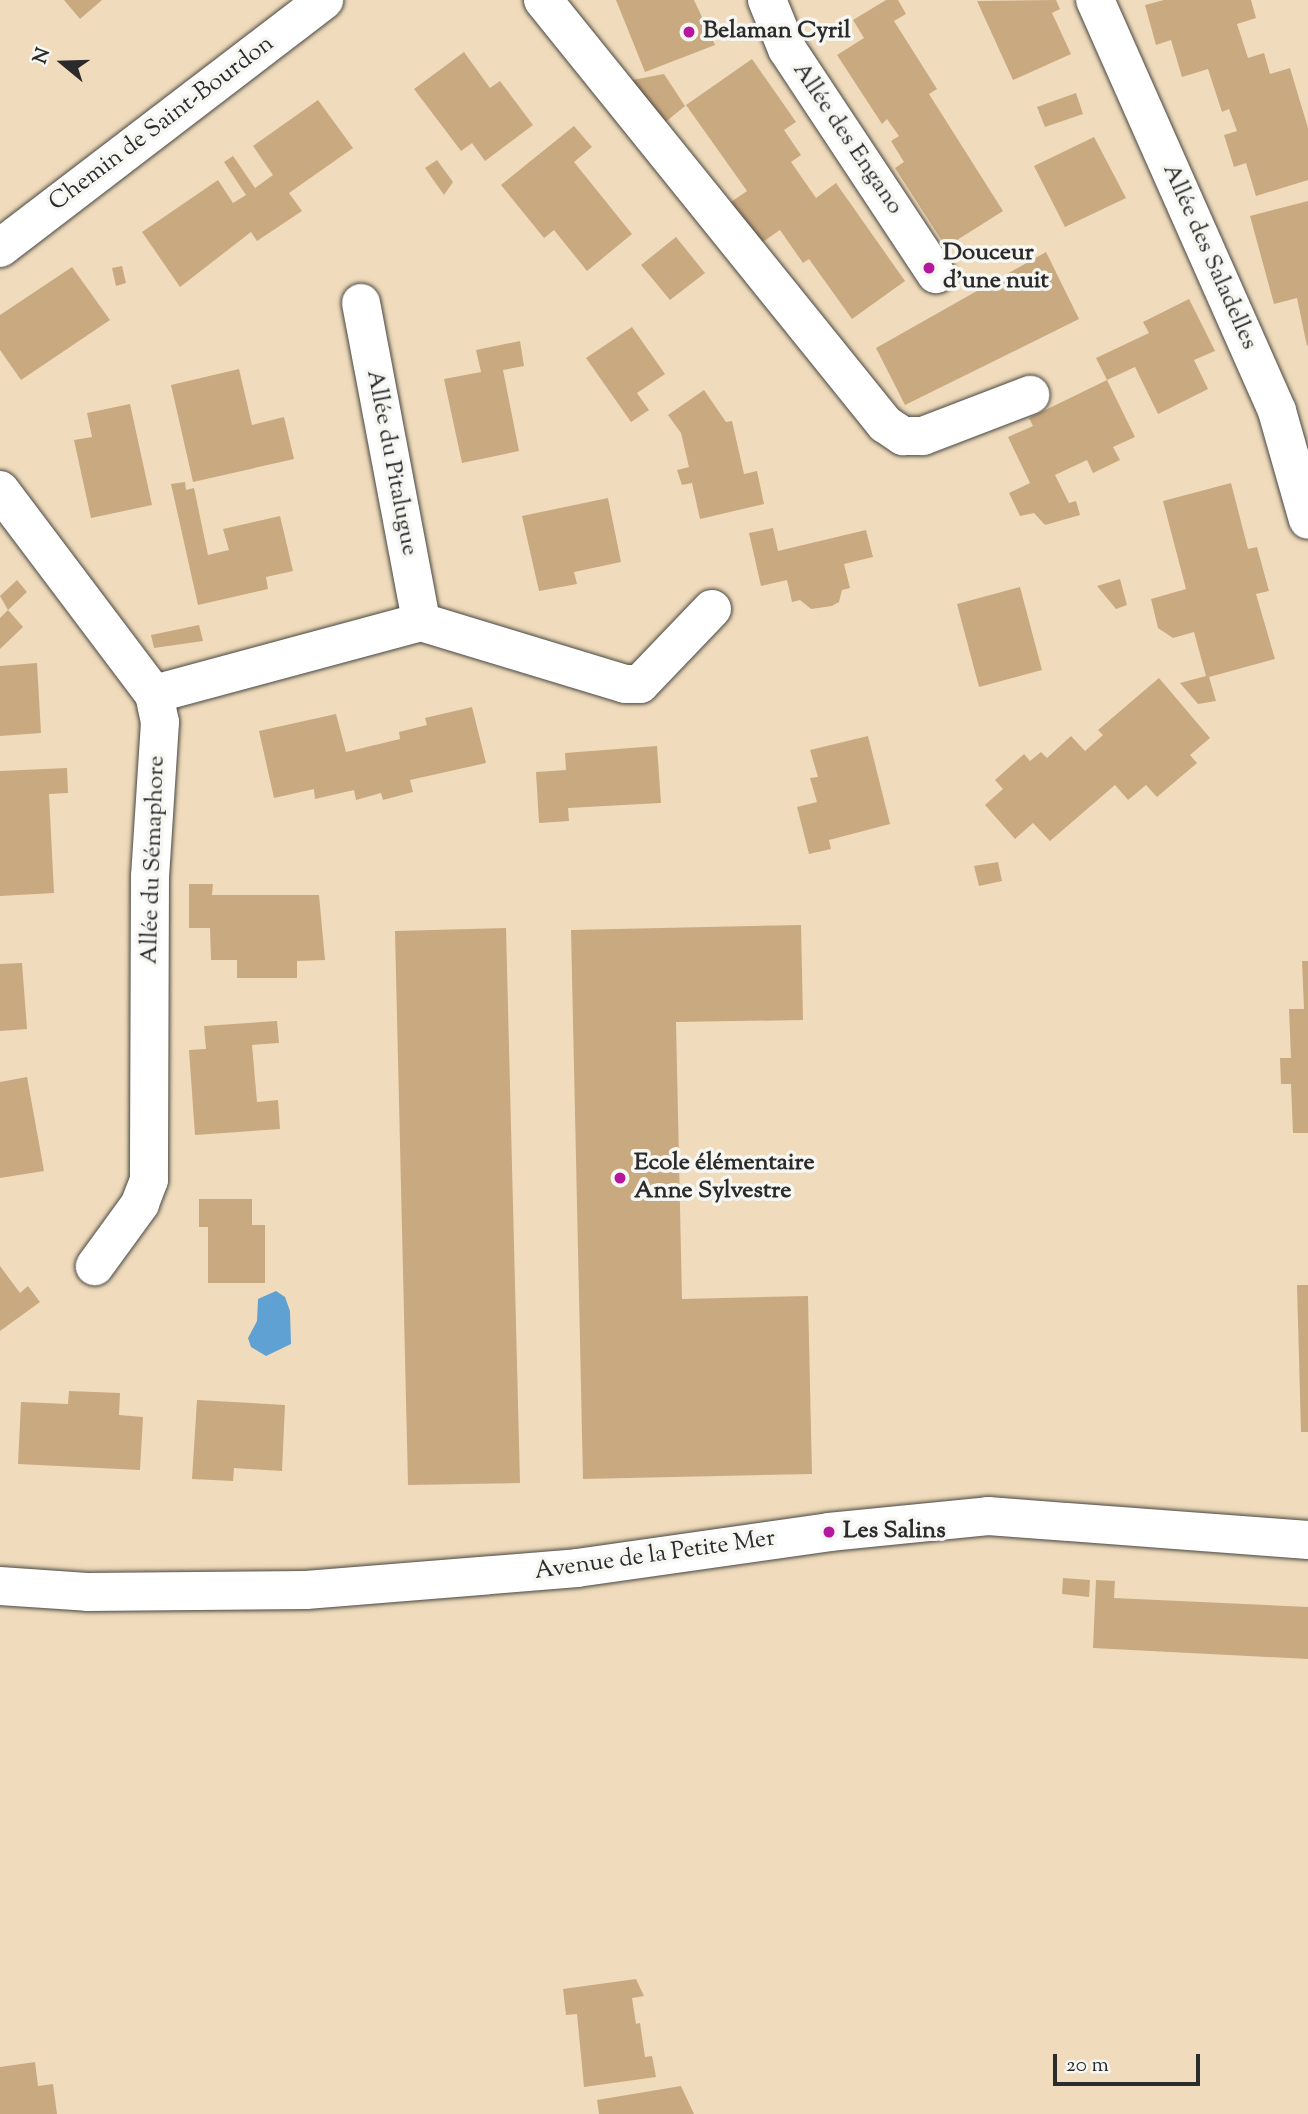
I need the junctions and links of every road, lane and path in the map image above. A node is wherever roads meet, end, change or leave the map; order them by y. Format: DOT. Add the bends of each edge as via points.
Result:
graph roads {
  1 [pos="324,0"];
  2 [pos="543,0"];
  3 [pos="768,0"];
  4 [pos="1094,0"];
  5 [pos="0,248"];
  6 [pos="936,274"];
  7 [pos="361,303"];
  8 [pos="1030,395"];
  9 [pos="0,490"];
  10 [pos="1308,520"];
  11 [pos="712,610"];
  12 [pos="421,622"];
  13 [pos="153,694"];
  14 [pos="95,1266"];
  15 [pos="1308,1540"];
  16 [pos="0,1586"];
  1 -- 5 [label="street, Chemin de Saint-Bourdon"];
  2 -- 8 [label="street" via="885,424 903,436 923,436"];
  3 -- 6 [label="street, Allée des Engano" via="787,49"];
  4 -- 10 [label="street, Allée des Saladelles" via="1277,411"];
  7 -- 12 [label="street, Allée du Pitalugue"];
  9 -- 13 [label="street, Allée du Sémaphore"];
  11 -- 12 [label="street" via="640,684 625,684"];
  12 -- 13 [label="street"];
  13 -- 14 [label="street, Allée du Sémaphore" via="160,722 150,876 149,1180 140,1204"];
  15 -- 16 [label="street, Avenue de la Petite Mer" via="988,1516 829,1532 577,1568 306,1590 87,1592"];
}
